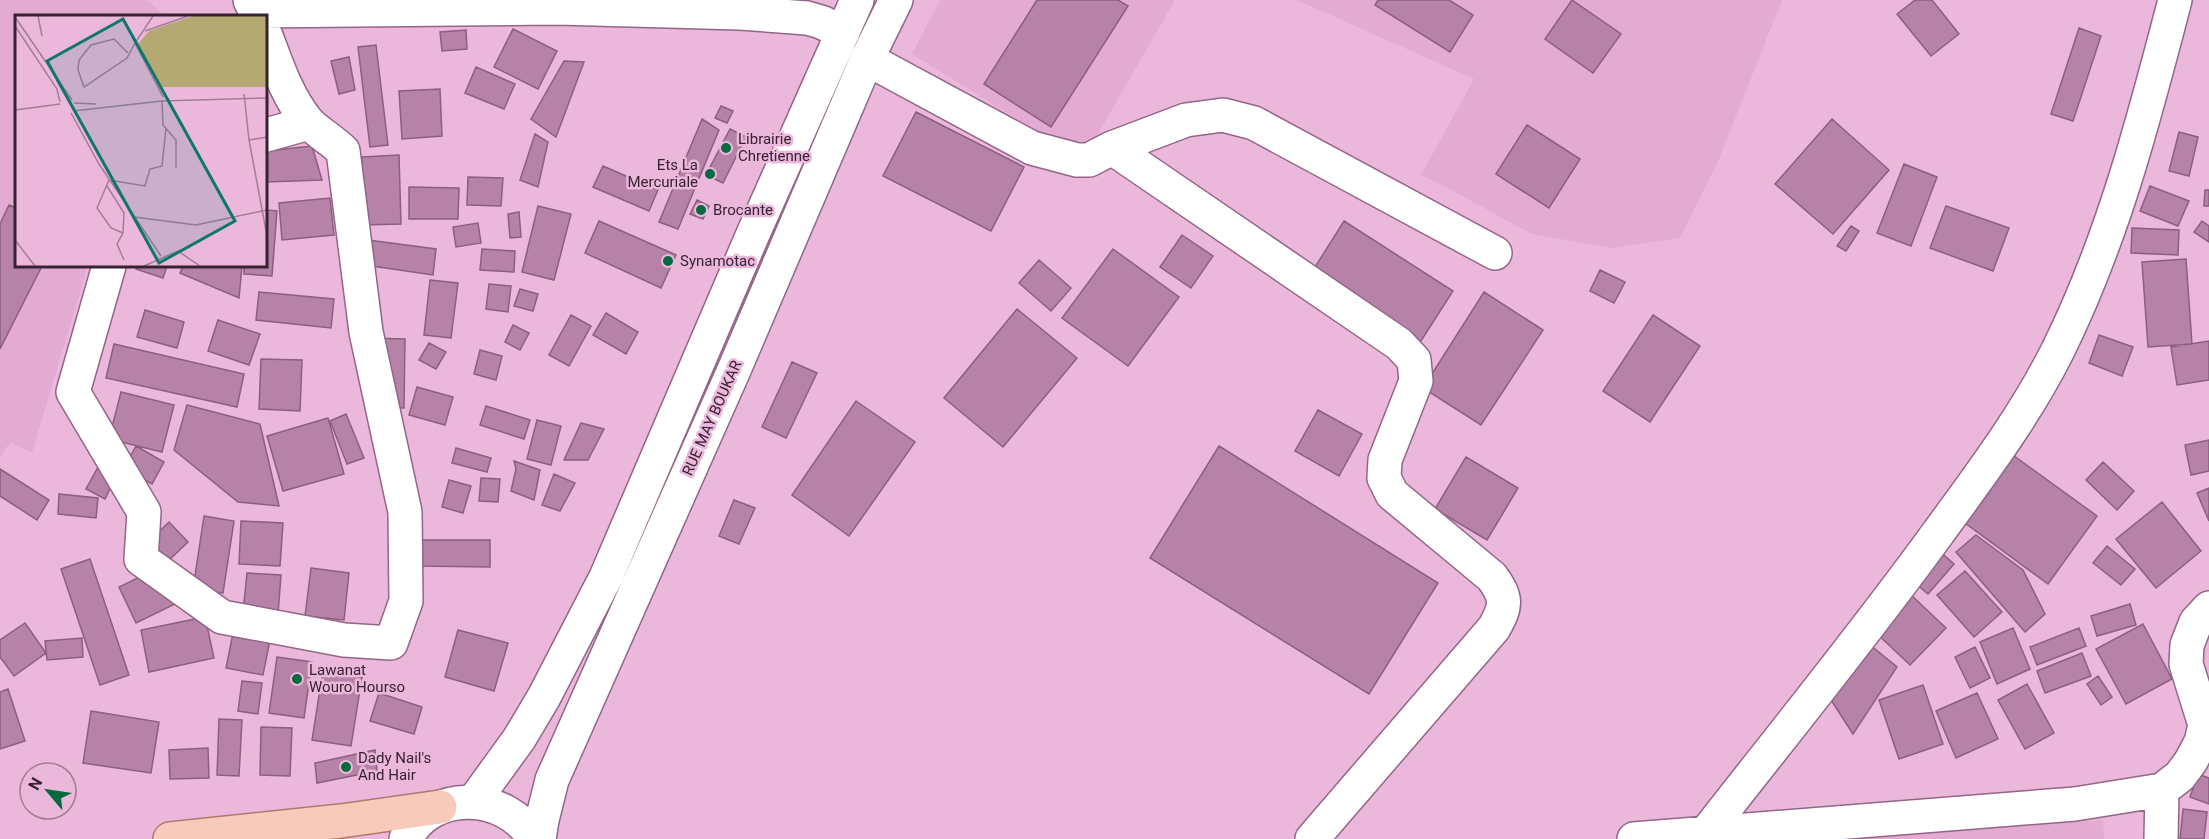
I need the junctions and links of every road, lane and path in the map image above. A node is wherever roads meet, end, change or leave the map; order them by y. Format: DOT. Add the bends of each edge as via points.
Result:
graph roads {
  1 [pos="857,0"];
  2 [pos="896,0"];
  3 [pos="2175,0"];
  4 [pos="267,16"];
  5 [pos="843,32"];
  6 [pos="267,40"];
  7 [pos="867,60"];
  8 [pos="309,123"];
  9 [pos="267,135"];
  10 [pos="1112,148"];
  11 [pos="1495,253"];
  12 [pos="109,267"];
  13 [pos="2209,608"];
  14 [pos="2207,726"];
  15 [pos="2162,790"];
  16 [pos="474,801"];
  17 [pos="440,807"];
  18 [pos="1706,833"];
  19 [pos="170,839"];
  20 [pos="406,839"];
  21 [pos="534,839"];
  22 [pos="539,839"];
  23 [pos="1312,839"];
  24 [pos="1634,839"];
  25 [pos="2161,839"];
  1 -- 5 [label="street"];
  2 -- 7 [label="street, RUE MAY BOUKAR"];
  3 -- 18 [label="street" via="2117,207 2058,350 2010,435 1894,594"];
  4 -- 5 [label="street" via="557,8 740,13 807,18"];
  5 -- 16 [label="street" via="606,577 544,697"];
  6 -- 8 [label="street" via="291,98"];
  7 -- 10 [label="street" via="1039,150 1083,161"];
  7 -- 22 [label="street, RUE MAY BOUKAR" via="552,780"];
  8 -- 9 [label="street"];
  8 -- 12 [label="street" via="343,152 366,332 405,512 406,601 392,643 344,640 222,617 141,559 144,512 74,392"];
  10 -- 11 [label="street" via="1186,120 1223,115 1254,123"];
  10 -- 23 [label="street" via="1399,344 1414,360 1416,381 1385,460 1384,478 1392,494 1492,577 1503,593 1504,610 1494,628"];
  13 -- 14 [label="street" via="2196,622 2187,645 2187,664"];
  14 -- 15 [label="street" via="2192,761"];
  15 -- 18 [label="street" via="2075,804"];
  15 -- 25 [label="street"];
  16 -- 17 [label="street"];
  16 -- 21 [label="street" via="513,814"];
  17 -- 19 [label="main road"];
  17 -- 20 [label="street" via="422,818"];
  18 -- 24 [label="street"];
}
